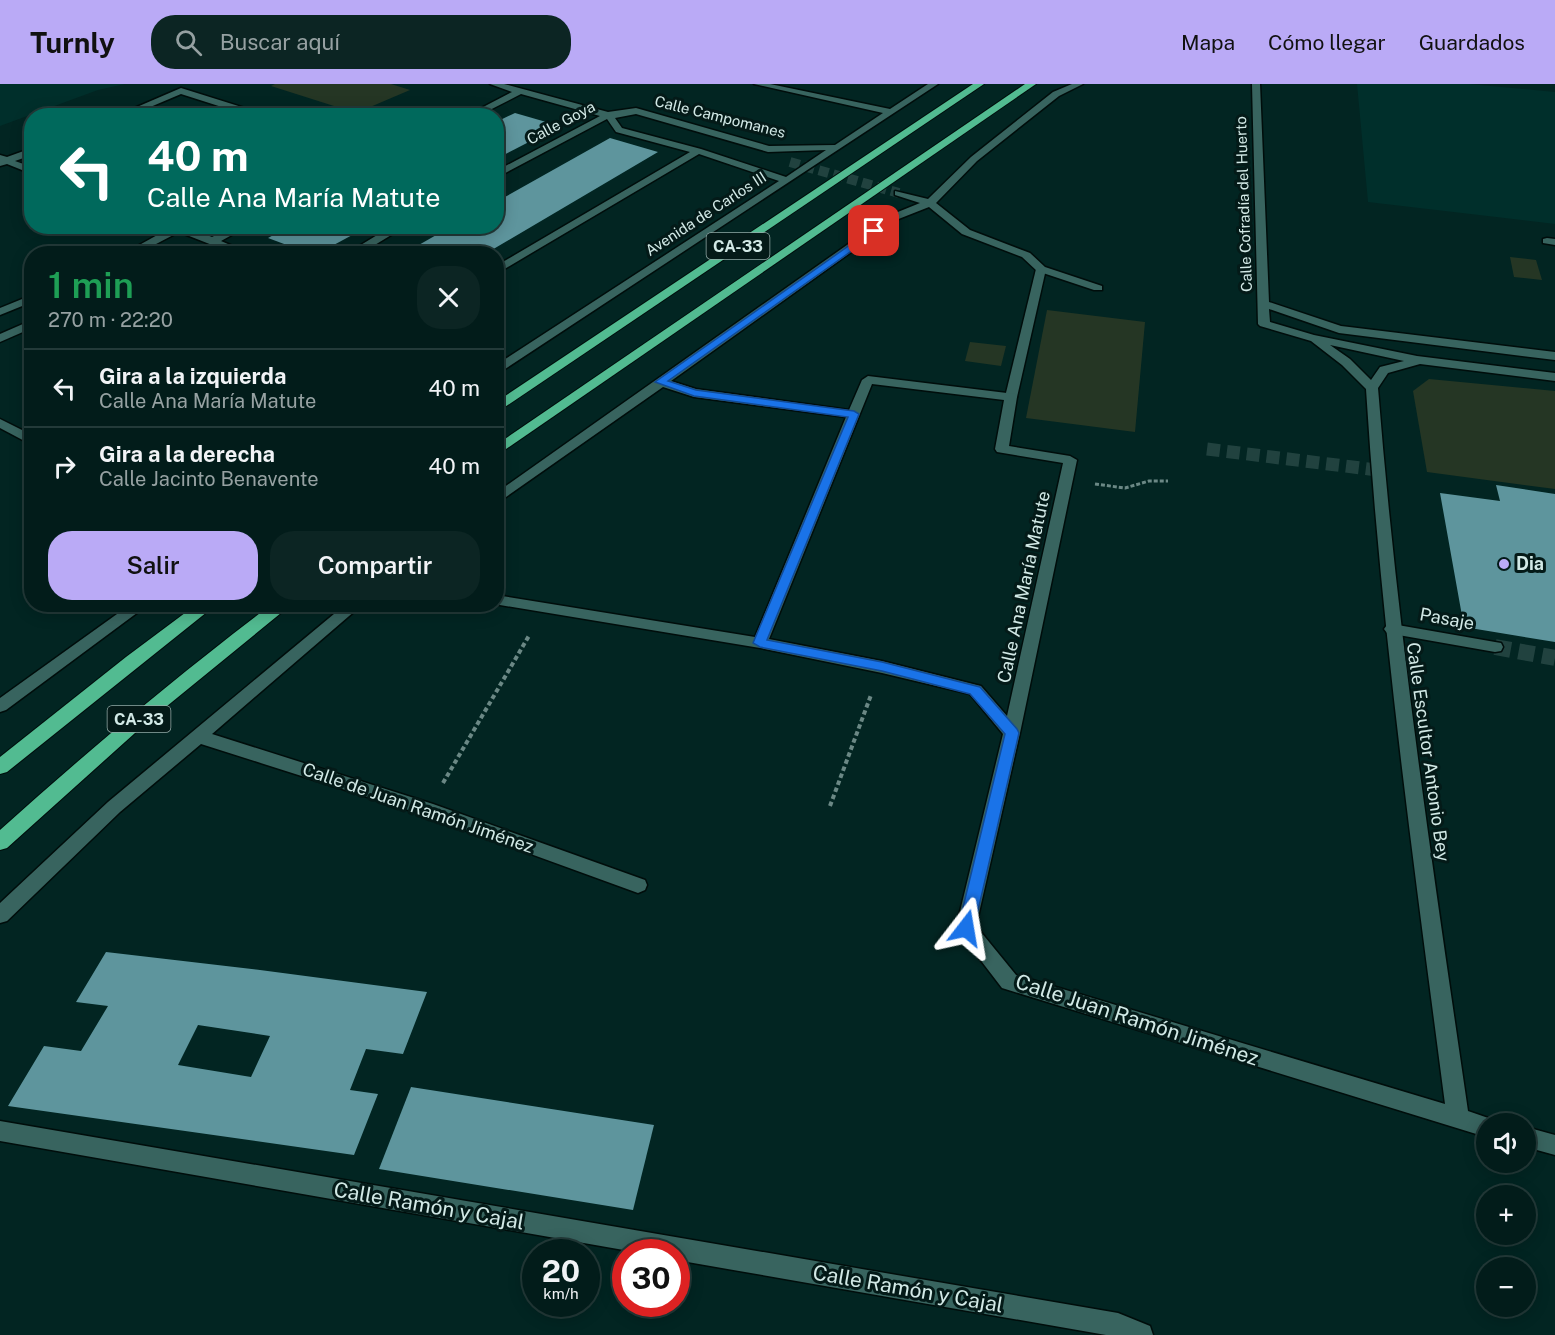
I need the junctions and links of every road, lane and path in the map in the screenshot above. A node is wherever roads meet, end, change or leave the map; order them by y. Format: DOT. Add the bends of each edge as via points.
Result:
graph roads {
  1 [pos="494,84"];
  2 [pos="758,84"];
  3 [pos="934,84"];
  4 [pos="979,84"];
  5 [pos="1031,84"];
  6 [pos="1079,84"];
  7 [pos="1256,84"];
  8 [pos="520,91"];
  9 [pos="140,108"];
  10 [pos="235,108"];
  11 [pos="486,108"];
  12 [pos="891,112"];
  13 [pos="608,115"];
  14 [pos="631,121"];
  15 [pos="642,124"];
  16 [pos="837,147"];
  17 [pos="698,151"];
  18 [pos="24,154"];
  19 [pos="779,159"];
  20 [pos="2,161"];
  21 [pos="24,168"];
  22 [pos="504,171"];
  23 [pos="785,180"];
  24 [pos="898,193"];
  25 [pos="930,202"];
  26 [pos="164,234"];
  27 [pos="194,234"];
  28 [pos="226,234"];
  29 [pos="387,234"];
  30 [pos="212,241"];
  31 [pos="142,246"];
  32 [pos="225,246"];
  33 [pos="365,246"];
  34 [pos="504,266"];
  35 [pos="1041,269"];
  36 [pos="1098,288"];
  37 [pos="24,301"];
  38 [pos="1262,303"];
  39 [pos="4,310"];
  40 [pos="24,318"];
  41 [pos="24,325"];
  42 [pos="0,338"];
  43 [pos="1312,338"];
  44 [pos="1555,356"];
  45 [pos="1418,360"];
  46 [pos="504,366"];
  47 [pos="1555,377"];
  48 [pos="661,382"];
  49 [pos="1372,388"];
  50 [pos="1011,397"];
  51 [pos="504,404"];
  52 [pos="854,414"];
  53 [pos="0,423"];
  54 [pos="24,436"];
  55 [pos="504,446"];
  56 [pos="1067,480"];
  57 [pos="1168,481"];
  58 [pos="504,494"];
  59 [pos="504,601"];
  60 [pos="545,609"];
  61 [pos="131,612"];
  62 [pos="198,612"];
  63 [pos="274,612"];
  64 [pos="347,612"];
  65 [pos="1392,629"];
  66 [pos="760,643"];
  67 [pos="1495,647"];
  68 [pos="882,667"];
  69 [pos="0,706"];
  70 [pos="1012,733"];
  71 [pos="197,735"];
  72 [pos="0,767"];
  73 [pos="830,806"];
  74 [pos="427,809"];
  75 [pos="0,842"];
  76 [pos="638,885"];
  77 [pos="0,915"];
  78 [pos="1458,1119"];
  79 [pos="1476,1124"];
  80 [pos="0,1131"];
  81 [pos="1536,1140"];
  82 [pos="1555,1145"];
  83 [pos="1140,1335"];
  1 -- 8 [label="street"];
  2 -- 12 [label="street"];
  3 -- 12 [label="street, Avenida de Carlos III"];
  4 -- 51 [label="highway, CA-33"];
  5 -- 55 [label="highway, CA-33"];
  6 -- 25 [label="street" via="1056,94 974,159"];
  7 -- 38 [label="street, Calle Cofradía del Huerto"];
  8 -- 11 [label="street"];
  8 -- 13 [label="street"];
  9 -- 10 [label="street" via="181,91"];
  12 -- 16 [label="street, Avenida de Carlos III"];
  13 -- 14 [label="street"];
  13 -- 16 [label="street, Calle Campomanes" via="636,111 768,148"];
  13 -- 17 [label="street" via="619,130"];
  13 -- 22 [label="street, Calle Goya"];
  15 -- 19 [label="street"];
  16 -- 23 [label="street, Avenida de Carlos III"];
  17 -- 23 [label="street"];
  17 -- 34 [label="street"];
  18 -- 20 [label="street"];
  20 -- 21 [label="street"];
  23 -- 46 [label="street, Avenida de Carlos III"];
  24 -- 25 [label="street"];
  25 -- 35 [label="street" via="966,232 1026,255"];
  25 -- 48 [label="street" via="892,218"];
  26 -- 31 [label="street"];
  27 -- 30 [label="street"];
  28 -- 30 [label="street"];
  29 -- 33 [label="street"];
  30 -- 32 [label="street"];
  35 -- 36 [label="street"];
  35 -- 50 [label="street, Calle Ana María Matute"];
  37 -- 39 [label="street"];
  38 -- 43 [label="street, Calle Cofradía del Huerto" via="1264,324"];
  38 -- 44 [label="street" via="1339,329"];
  39 -- 40 [label="street"];
  41 -- 42 [label="street"];
  43 -- 45 [label="street"];
  43 -- 49 [label="street" via="1346,362"];
  45 -- 47 [label="street"];
  45 -- 49 [label="street" via="1384,370"];
  48 -- 52 [label="street" via="694,393"];
  48 -- 58 [label="street"];
  49 -- 65 [label="street, Calle Escultor Antonio Bey"];
  50 -- 52 [label="street" via="868,380"];
  50 -- 56 [label="street, Calle Ana María Matute" via="1002,449 1070,460"];
  52 -- 66 [label="street"];
  53 -- 54 [label="street"];
  56 -- 57 [label="path" via="1125,488 1149,481"];
  56 -- 70 [label="street, Calle Ana María Matute"];
  59 -- 60 [label="street, Calle Ana María Matute"];
  60 -- 66 [label="street, Calle Ana María Matute"];
  60 -- 74 [label="path"];
  61 -- 69 [label="street"];
  62 -- 72 [label="highway, CA-33"];
  63 -- 75 [label="highway, CA-33" via="77,770"];
  64 -- 71 [label="street"];
  65 -- 67 [label="street, Pasaje"];
  65 -- 78 [label="street, Calle Escultor Antonio Bey"];
  66 -- 68 [label="street, Calle Ana María Matute"];
  68 -- 70 [label="street, Calle Ana María Matute" via="975,690"];
  68 -- 73 [label="path"];
  70 -- 78 [label="street, Calle Juan Ramón Jiménez" via="966,928 1009,982"];
  71 -- 74 [label="street, Calle de Juan Ramón Jiménez"];
  71 -- 77 [label="street"];
  74 -- 76 [label="street, Calle de Juan Ramón Jiménez"];
  78 -- 79 [label="street, Calle Juan Ramón Jiménez"];
  80 -- 83 [label="street, Calle Ramón y Cajal" via="1118,1326"];
  81 -- 82 [label="street"];
}
